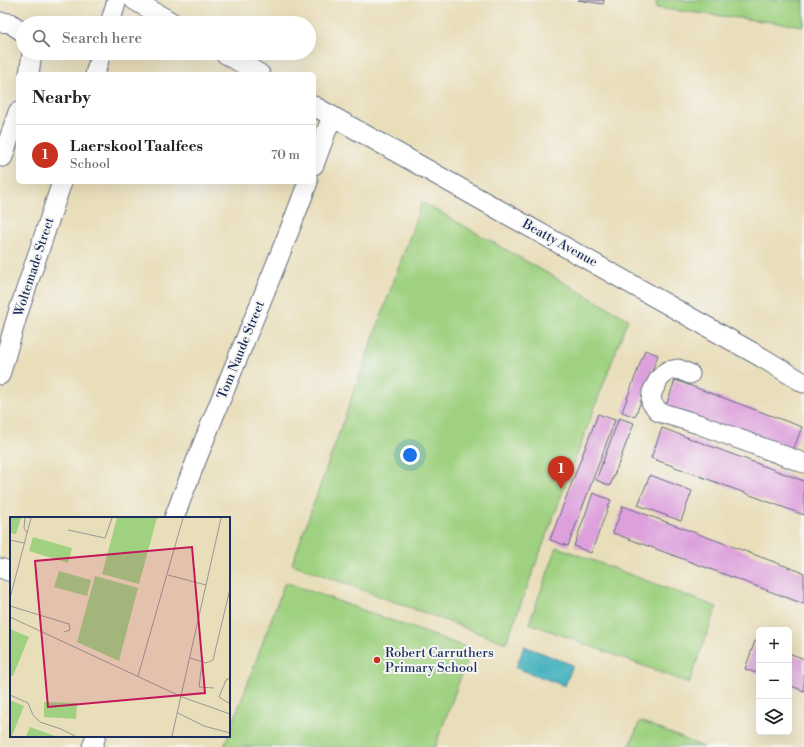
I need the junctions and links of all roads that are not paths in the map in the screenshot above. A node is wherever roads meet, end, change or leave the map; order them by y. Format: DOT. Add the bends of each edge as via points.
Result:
graph roads {
  1 [pos="117,0"];
  2 [pos="134,0"];
  3 [pos="112,16"];
  4 [pos="161,16"];
  5 [pos="0,22"];
  6 [pos="16,27"];
  7 [pos="31,60"];
  8 [pos="99,60"];
  9 [pos="236,60"];
  10 [pos="29,72"];
  11 [pos="96,72"];
  12 [pos="257,72"];
  13 [pos="316,107"];
  14 [pos="332,116"];
  15 [pos="16,121"];
  16 [pos="7,159"];
  17 [pos="316,160"];
  18 [pos="58,184"];
  19 [pos="307,184"];
  20 [pos="0,374"];
  21 [pos="690,374"];
  22 [pos="804,383"];
  23 [pos="804,463"];
  24 [pos="174,517"];
  25 [pos="0,568"];
  26 [pos="10,572"];
  27 [pos="96,737"];
  28 [pos="92,747"];
  1 -- 3 [label="street"];
  2 -- 4 [label="street"];
  5 -- 6 [label="street" via="10,23"];
  7 -- 10 [label="street"];
  8 -- 11 [label="street"];
  9 -- 12 [label="street"];
  13 -- 14 [label="street, Beatty Avenue"];
  14 -- 17 [label="street"];
  14 -- 22 [label="street, Beatty Avenue"];
  15 -- 16 [label="street"];
  18 -- 20 [label="street, Woltemade Street"];
  19 -- 24 [label="street, Tom Naude Street"];
  21 -- 23 [label="street" via="678,369 667,371 659,379 652,392 652,402 659,412"];
  25 -- 26 [label="street"];
  27 -- 28 [label="street"];
}
